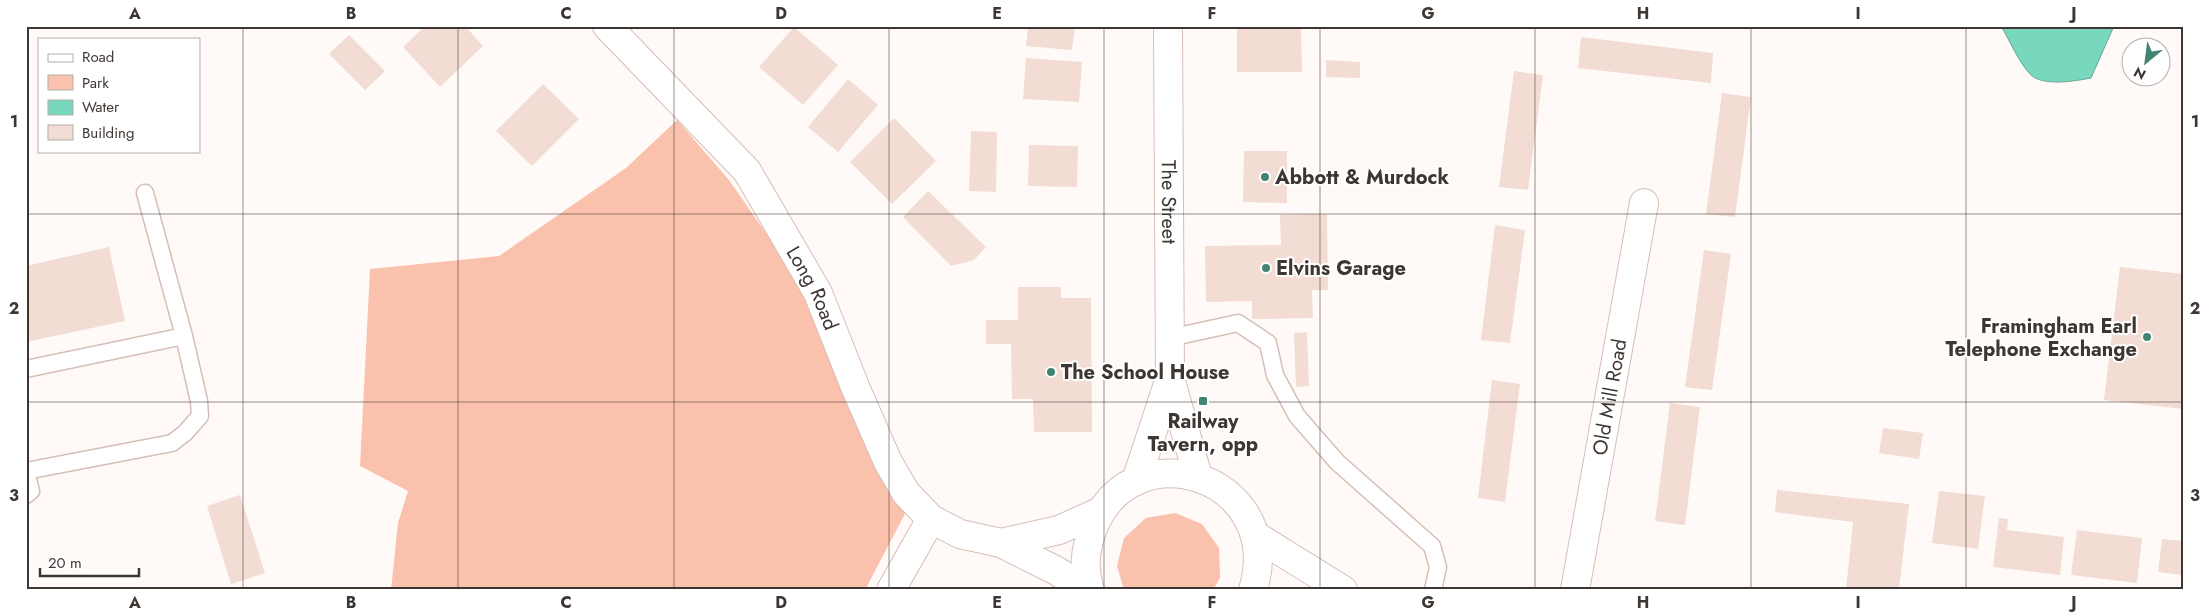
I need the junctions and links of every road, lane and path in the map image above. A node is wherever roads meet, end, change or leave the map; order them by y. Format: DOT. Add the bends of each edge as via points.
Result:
graph roads {
  1 [pos="607,26"];
  2 [pos="1168,26"];
  3 [pos="145,193"];
  4 [pos="1644,203"];
  5 [pos="184,336"];
  6 [pos="1169,338"];
  7 [pos="26,369"];
  8 [pos="1170,378"];
  9 [pos="26,472"];
  10 [pos="1198,477"];
  11 [pos="1136,480"];
  12 [pos="26,495"];
  13 [pos="1099,512"];
  14 [pos="931,519"];
  15 [pos="1256,536"];
  16 [pos="1001,543"];
  17 [pos="891,590"];
  18 [pos="1084,590"];
  19 [pos="1090,590"];
  20 [pos="1253,590"];
  21 [pos="1343,590"];
  22 [pos="1433,590"];
  23 [pos="1576,590"];
  1 -- 14 [label="street, Long Road" via="747,171 818,292 888,462 906,493"];
  2 -- 6 [label="street, The Street"];
  3 -- 5 [label="lane"];
  4 -- 23 [label="street, Old Mill Road"];
  5 -- 7 [label="lane"];
  5 -- 9 [label="lane" via="200,416 185,433 172,443"];
  6 -- 8 [label="street, The Street"];
  6 -- 22 [label="lane" via="1238,323 1268,343 1275,375 1297,416 1337,462 1432,546 1438,567"];
  8 -- 10 [label="street, The Street"];
  8 -- 11 [label="street, The Street"];
  9 -- 12 [label="lane" via="31,491"];
  10 -- 11 [label="street" via="1163,473"];
  10 -- 15 [label="street" via="1215,484 1232,497 1250,520"];
  11 -- 13 [label="street" via="1118,491"];
  13 -- 16 [label="street, Long Road" via="1058,530"];
  13 -- 19 [label="street" via="1084,565"];
  14 -- 16 [label="street, Long Road" via="960,534"];
  14 -- 17 [label="street"];
  15 -- 20 [label="street" via="1259,570"];
  15 -- 21 [label="street"];
  16 -- 18 [label="street, Long Road" via="1057,571"];
}
